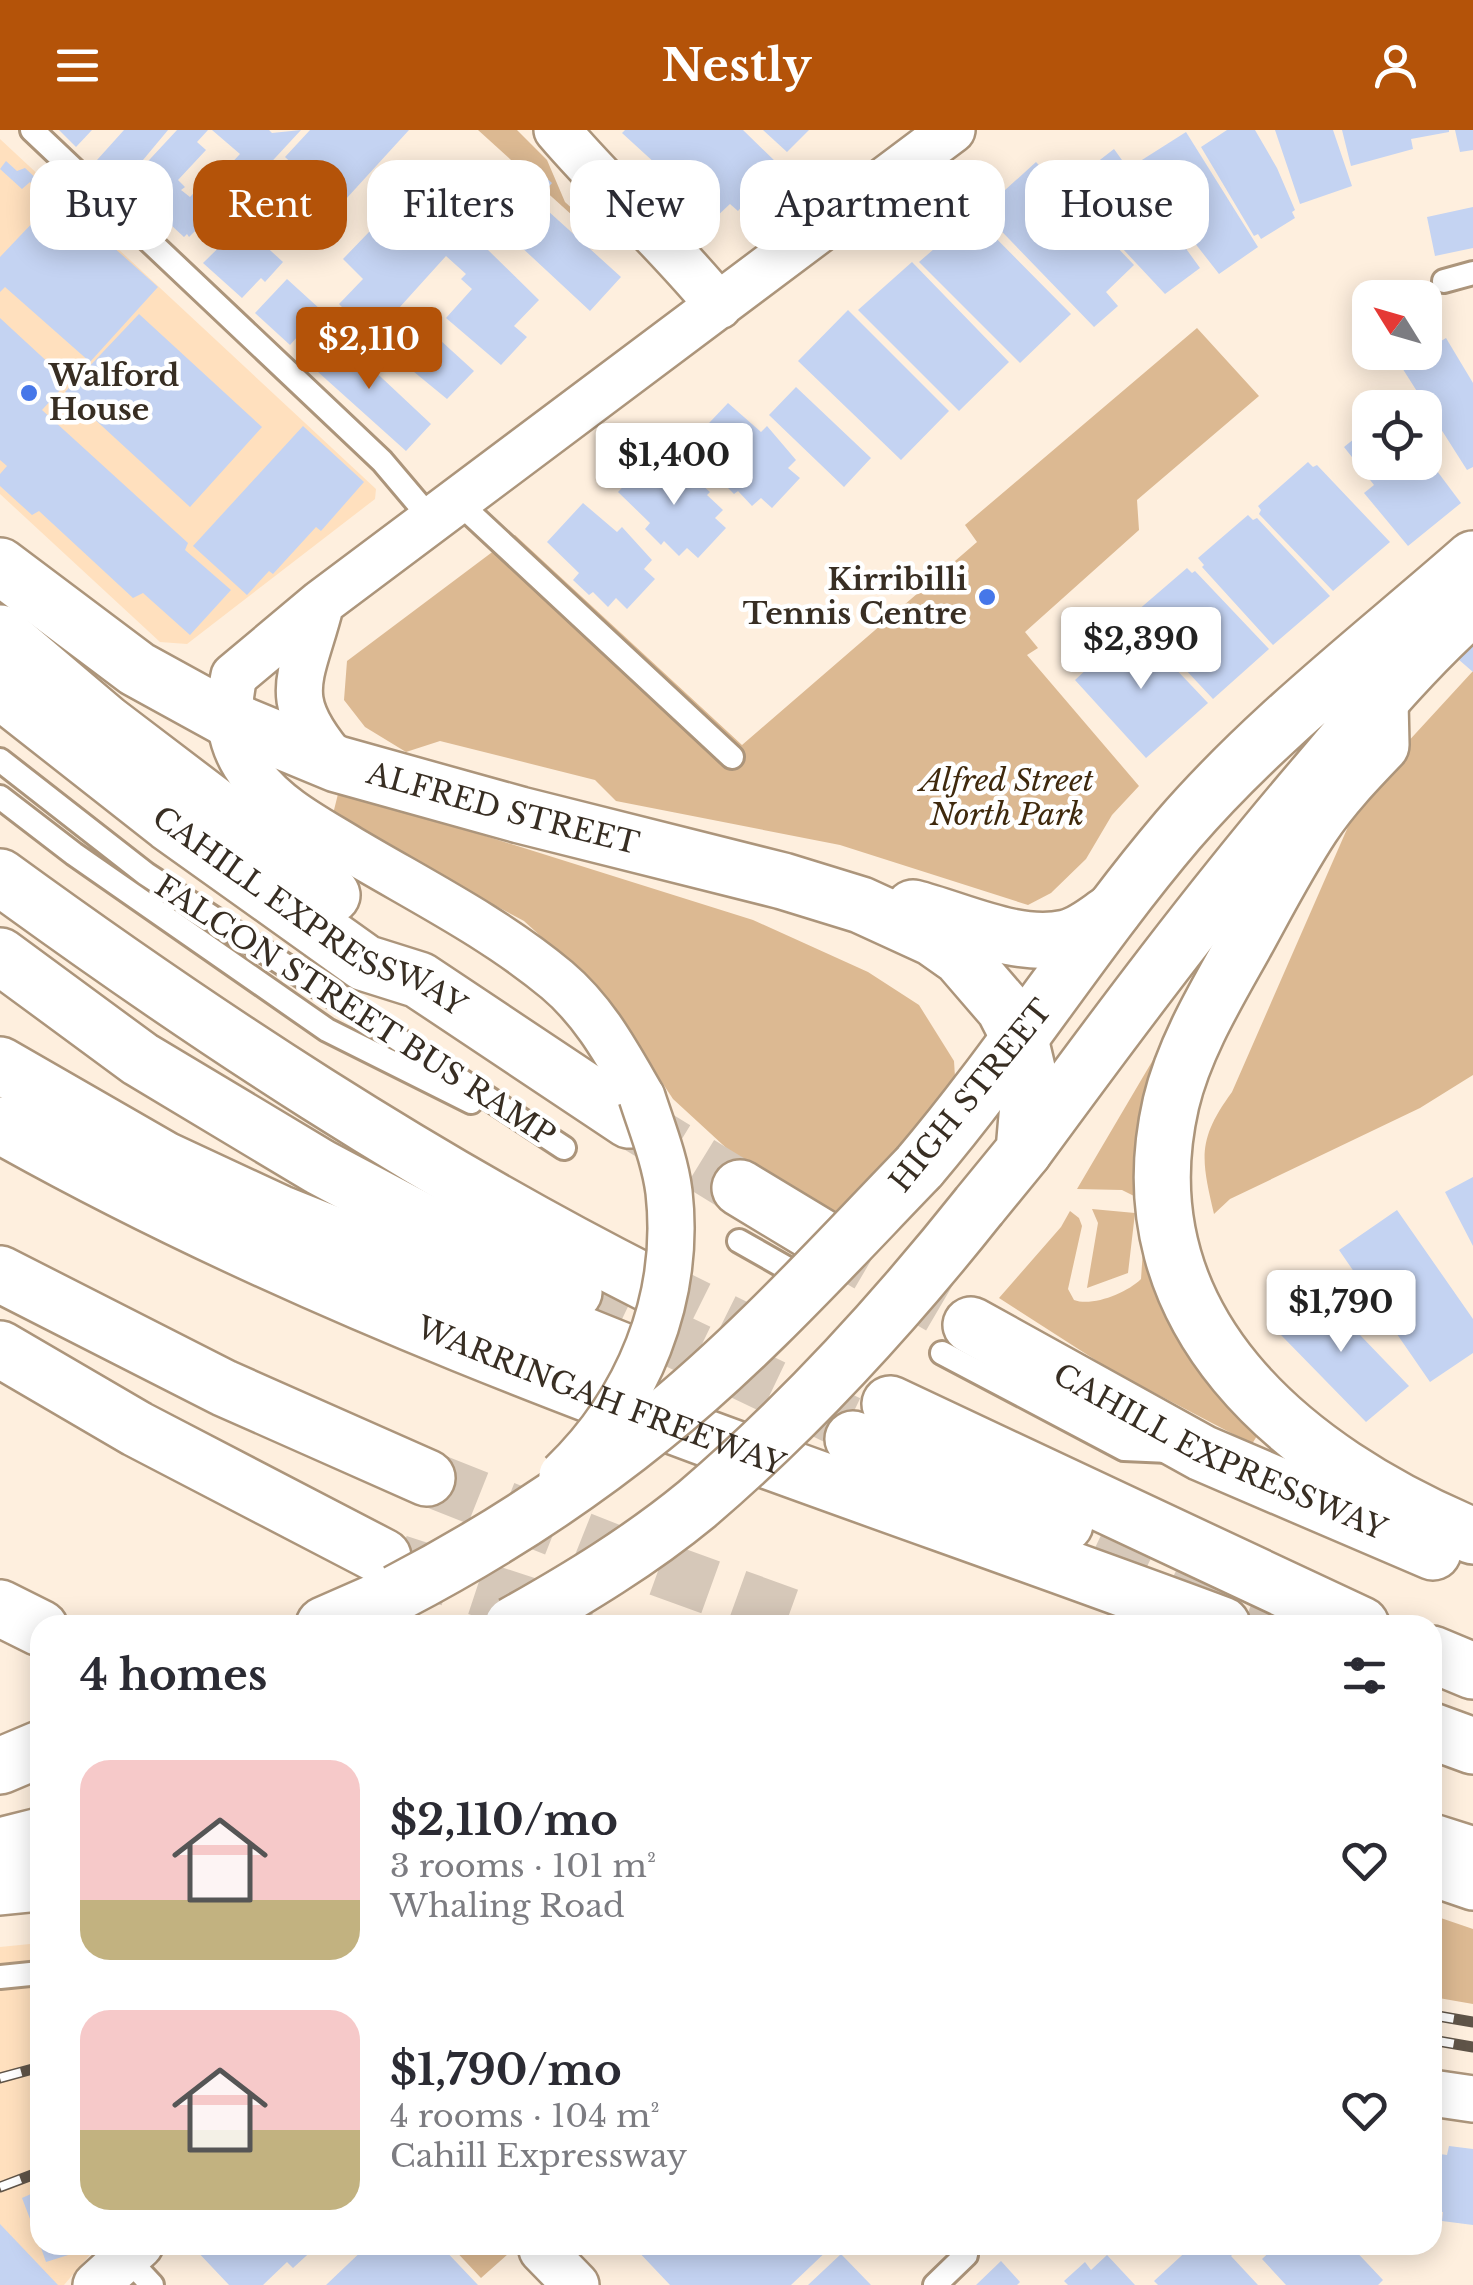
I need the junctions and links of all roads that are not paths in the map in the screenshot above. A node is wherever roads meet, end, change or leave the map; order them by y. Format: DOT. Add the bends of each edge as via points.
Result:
graph roads {
  1 [pos="32,130"];
  2 [pos="557,130"];
  3 [pos="952,130"];
  4 [pos="1473,274"];
  5 [pos="1444,281"];
  6 [pos="719,306"];
  7 [pos="445,511"];
  8 [pos="1473,559"];
  9 [pos="0,566"];
  10 [pos="322,603"];
  11 [pos="1473,606"];
  12 [pos="0,633"];
  13 [pos="0,690"];
  14 [pos="1380,701"];
  15 [pos="228,720"];
  16 [pos="732,757"];
  17 [pos="0,760"];
  18 [pos="337,764"];
  19 [pos="0,797"];
  20 [pos="0,877"];
  21 [pos="860,905"];
  22 [pos="1113,910"];
  23 [pos="0,956"];
  24 [pos="419,980"];
  25 [pos="1020,1039"];
  26 [pos="0,1065"];
  27 [pos="635,1109"];
  28 [pos="0,1125"];
  29 [pos="1024,1151"];
  30 [pos="0,1154"];
  31 [pos="740,1188"];
  32 [pos="739,1242"];
  33 [pos="806,1253"];
  34 [pos="0,1274"];
  35 [pos="650,1284"];
  36 [pos="574,1292"];
  37 [pos="956,1339"];
  38 [pos="0,1349"];
  39 [pos="630,1354"];
  40 [pos="872,1421"];
  41 [pos="593,1423"];
  42 [pos="426,1478"];
  43 [pos="793,1498"];
  44 [pos="1473,1536"];
  45 [pos="1473,1568"];
  46 [pos="400,1577"];
  47 [pos="0,1608"];
  48 [pos="340,1615"];
  49 [pos="531,1615"];
  50 [pos="1122,1615"];
  51 [pos="1195,1615"];
  52 [pos="1338,1615"];
  53 [pos="30,1623"];
  54 [pos="1442,1658"];
  55 [pos="1473,1671"];
  56 [pos="1442,1708"];
  57 [pos="1473,1719"];
  58 [pos="1442,1735"];
  59 [pos="1473,1746"];
  60 [pos="30,1752"];
  61 [pos="0,1766"];
  62 [pos="1442,1769"];
  63 [pos="1473,1776"];
  64 [pos="30,1838"];
  65 [pos="1442,1845"];
  66 [pos="0,1846"];
  67 [pos="1473,1855"];
  68 [pos="1442,1876"];
  69 [pos="30,1884"];
  70 [pos="1473,1887"];
  71 [pos="0,1888"];
  72 [pos="30,1974"];
  73 [pos="0,1977"];
  74 [pos="1442,2094"];
  75 [pos="1473,2099"];
  76 [pos="547,2255"];
  77 [pos="965,2255"];
  78 [pos="576,2285"];
  79 [pos="935,2285"];
  1 -- 7 [label="lane" via="382,461"];
  2 -- 6 [label="street"];
  3 -- 6 [label="street"];
  4 -- 5 [label="lane"];
  6 -- 7 [label="street"];
  7 -- 10 [label="street"];
  7 -- 16 [label="lane"];
  8 -- 22 [label="main road, HIGH STREET" via="1226,777"];
  9 -- 15 [label="main road, ALFRED STREET" via="137,669"];
  10 -- 15 [label="street" via="234,676"];
  10 -- 18 [label="street" via="298,696 313,736"];
  11 -- 14 [label="main road"];
  12 -- 24 [label="main road" via="391,940"];
  13 -- 24 [label="main road, CAHILL EXPRESSWAY" via="153,811 365,963"];
  14 -- 29 [label="main road" via="1246,859"];
  14 -- 44 [label="main road" via="1381,745 1314,824 1180,1071 1166,1136 1168,1236 1202,1325 1224,1360 1282,1423 1357,1476"];
  15 -- 18 [label="main road, ALFRED STREET"];
  15 -- 27 [label="street" via="251,775 298,817 556,980 607,1035"];
  17 -- 19 [label="lane, FALCON STREET BUS RAMP" via="146,874 564,1148 327,1030"];
  18 -- 21 [label="main road, ALFRED STREET"];
  20 -- 35 [label="main road" via="100,950 390,1137 558,1238"];
  21 -- 22 [label="main road" via="894,903 1044,941 1080,933"];
  21 -- 25 [label="main road" via="960,957"];
  22 -- 25 [label="main road, HIGH STREET"];
  23 -- 36 [label="main road" via="140,1059 320,1168"];
  24 -- 27 [label="main road, CAHILL EXPRESSWAY"];
  25 -- 29 [label="main road" via="1030,1081"];
  25 -- 46 [label="main road, HIGH STREET, bridge" via="919,1167 775,1316 652,1428 560,1496"];
  26 -- 39 [label="main road" via="165,1160 279,1213"];
  27 -- 46 [label="street, HIGH STREET, bridge" via="663,1163 670,1262 636,1376 603,1431 543,1494 504,1526"];
  28 -- 51 [label="main road, WARRINGAH FREEWAY" via="220,1240 373,1308"];
  29 -- 49 [label="main road, bridge" via="865,1342 785,1422 695,1505 592,1580"];
  30 -- 41 [label="main road, WARRINGAH FREEWAY" via="281,1296"];
  31 -- 33 [label="main road"];
  32 -- 33 [label="lane"];
  34 -- 42 [label="main road" via="224,1388"];
  37 -- 45 [label="main road, CAHILL EXPRESSWAY"];
  38 -- 46 [label="main road"];
  40 -- 52 [label="main road"];
  43 -- 50 [label="main road, WARRINGAH FREEWAY"];
  46 -- 48 [label="main road, HIGH STREET"];
  47 -- 53 [label="main road"];
  54 -- 55 [label="main road"];
  56 -- 57 [label="main road"];
  58 -- 59 [label="main road"];
  60 -- 61 [label="main road"];
  62 -- 63 [label="main road"];
  64 -- 66 [label="main road"];
  65 -- 67 [label="main road"];
  68 -- 70 [label="street"];
  69 -- 71 [label="main road"];
  72 -- 73 [label="lane"];
  74 -- 75 [label="street"];
  76 -- 78 [label="street"];
  77 -- 79 [label="lane"];
}
